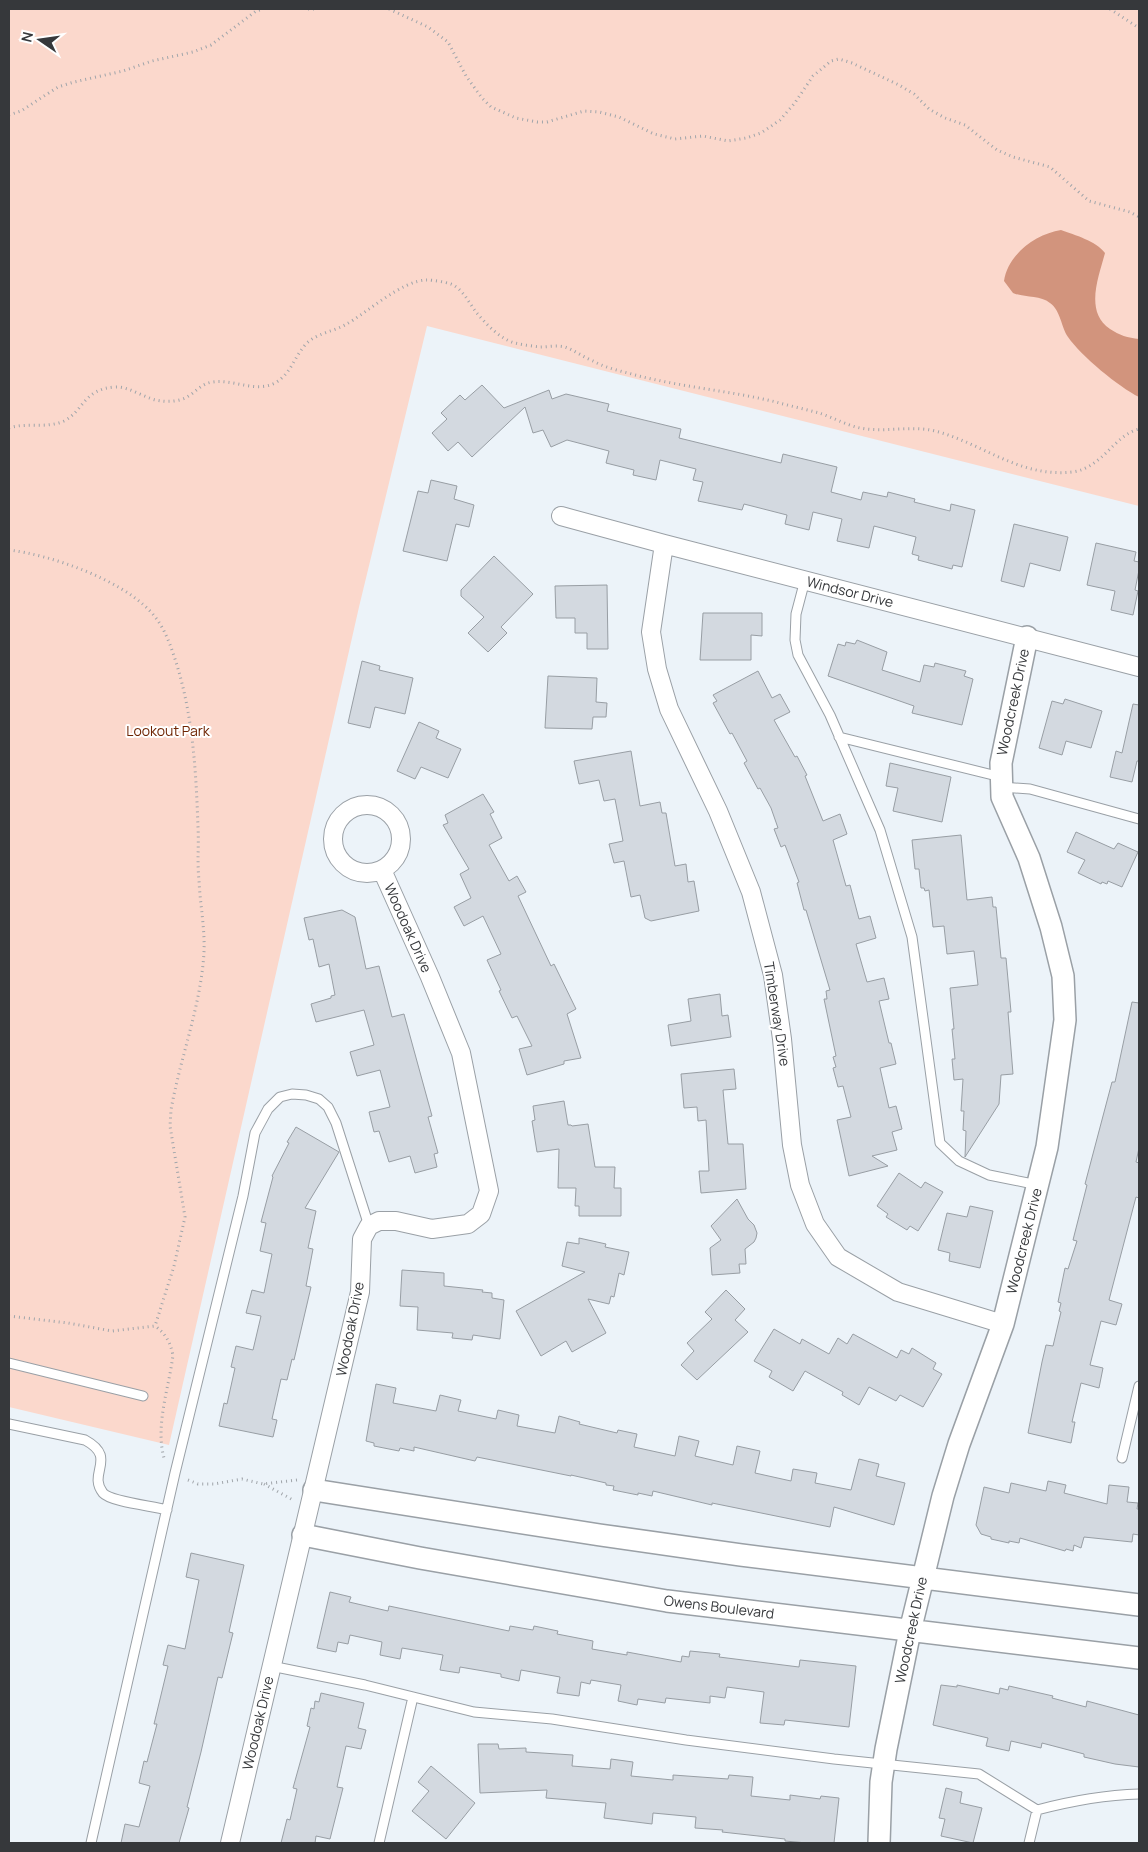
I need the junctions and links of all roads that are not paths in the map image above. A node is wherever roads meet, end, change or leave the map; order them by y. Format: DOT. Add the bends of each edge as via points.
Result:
graph roads {
  1 [pos="561,516"];
  2 [pos="664,544"];
  3 [pos="805,580"];
  4 [pos="1027,637"];
  5 [pos="1139,667"];
  6 [pos="839,737"];
  7 [pos="1002,782"];
  8 [pos="1139,819"];
  9 [pos="382,870"];
  10 [pos="1038,1185"];
  11 [pos="369,1226"];
  12 [pos="1003,1324"];
  13 [pos="9,1363"];
  14 [pos="1139,1386"];
  15 [pos="143,1396"];
  16 [pos="9,1424"];
  17 [pos="1122,1458"];
  18 [pos="314,1490"];
  19 [pos="167,1510"];
  20 [pos="303,1535"];
  21 [pos="922,1578"];
  22 [pos="1139,1605"];
  23 [pos="910,1631"];
  24 [pos="1139,1658"];
  25 [pos="271,1666"];
  26 [pos="413,1697"];
  27 [pos="884,1764"];
  28 [pos="1139,1794"];
  29 [pos="1037,1810"];
  30 [pos="91,1843"];
  31 [pos="230,1843"];
  32 [pos="379,1843"];
  33 [pos="879,1843"];
  34 [pos="1029,1843"];
  1 -- 2 [label="street, Windsor Drive"];
  2 -- 3 [label="street, Windsor Drive"];
  2 -- 12 [label="street, Timberway Drive" via="651,632 657,669 669,709 718,811 751,892 773,975 792,1145 800,1185 815,1224 838,1257 898,1292"];
  3 -- 4 [label="street, Windsor Drive"];
  3 -- 6 [label="lane" via="796,614 798,655"];
  4 -- 5 [label="street, Windsor Drive"];
  4 -- 7 [label="street, Woodcreek Drive" via="1001,762"];
  6 -- 7 [label="lane"];
  6 -- 10 [label="lane" via="880,830 912,937 940,1143 959,1161 989,1175"];
  7 -- 8 [label="lane"];
  7 -- 10 [label="street, Woodcreek Drive" via="1002,797 1029,858 1064,976 1065,1020 1047,1147"];
  9 -- 11 [label="street, Woodoak Drive" via="461,1053 489,1191 481,1214 468,1224 432,1229 396,1221 379,1221"];
  10 -- 12 [label="street, Woodcreek Drive"];
  11 -- 18 [label="street, Woodoak Drive" via="362,1239 360,1292"];
  11 -- 19 [label="lane" via="328,1107 319,1099 306,1095 280,1097 268,1109 255,1133 243,1196"];
  12 -- 21 [label="street, Woodcreek Drive" via="959,1444"];
  13 -- 15 [label="lane"];
  14 -- 17 [label="lane"];
  16 -- 19 [label="lane" via="85,1440 100,1451 99,1484 104,1493 112,1499"];
  18 -- 20 [label="street, Woodoak Drive"];
  18 -- 21 [label="street" via="610,1536"];
  19 -- 30 [label="lane"];
  20 -- 23 [label="street, Owens Boulevard" via="667,1601"];
  20 -- 25 [label="street, Woodoak Drive"];
  21 -- 22 [label="street"];
  21 -- 23 [label="street, Woodcreek Drive"];
  23 -- 24 [label="street, Owens Boulevard"];
  23 -- 27 [label="street, Woodcreek Drive"];
  25 -- 26 [label="lane"];
  25 -- 31 [label="street, Woodoak Drive"];
  26 -- 27 [label="lane" via="474,1712 552,1719 686,1740"];
  26 -- 32 [label="lane"];
  27 -- 29 [label="lane" via="979,1774"];
  27 -- 33 [label="street, Woodcreek Drive"];
  28 -- 29 [label="lane" via="1108,1795"];
  29 -- 34 [label="lane"];
}
